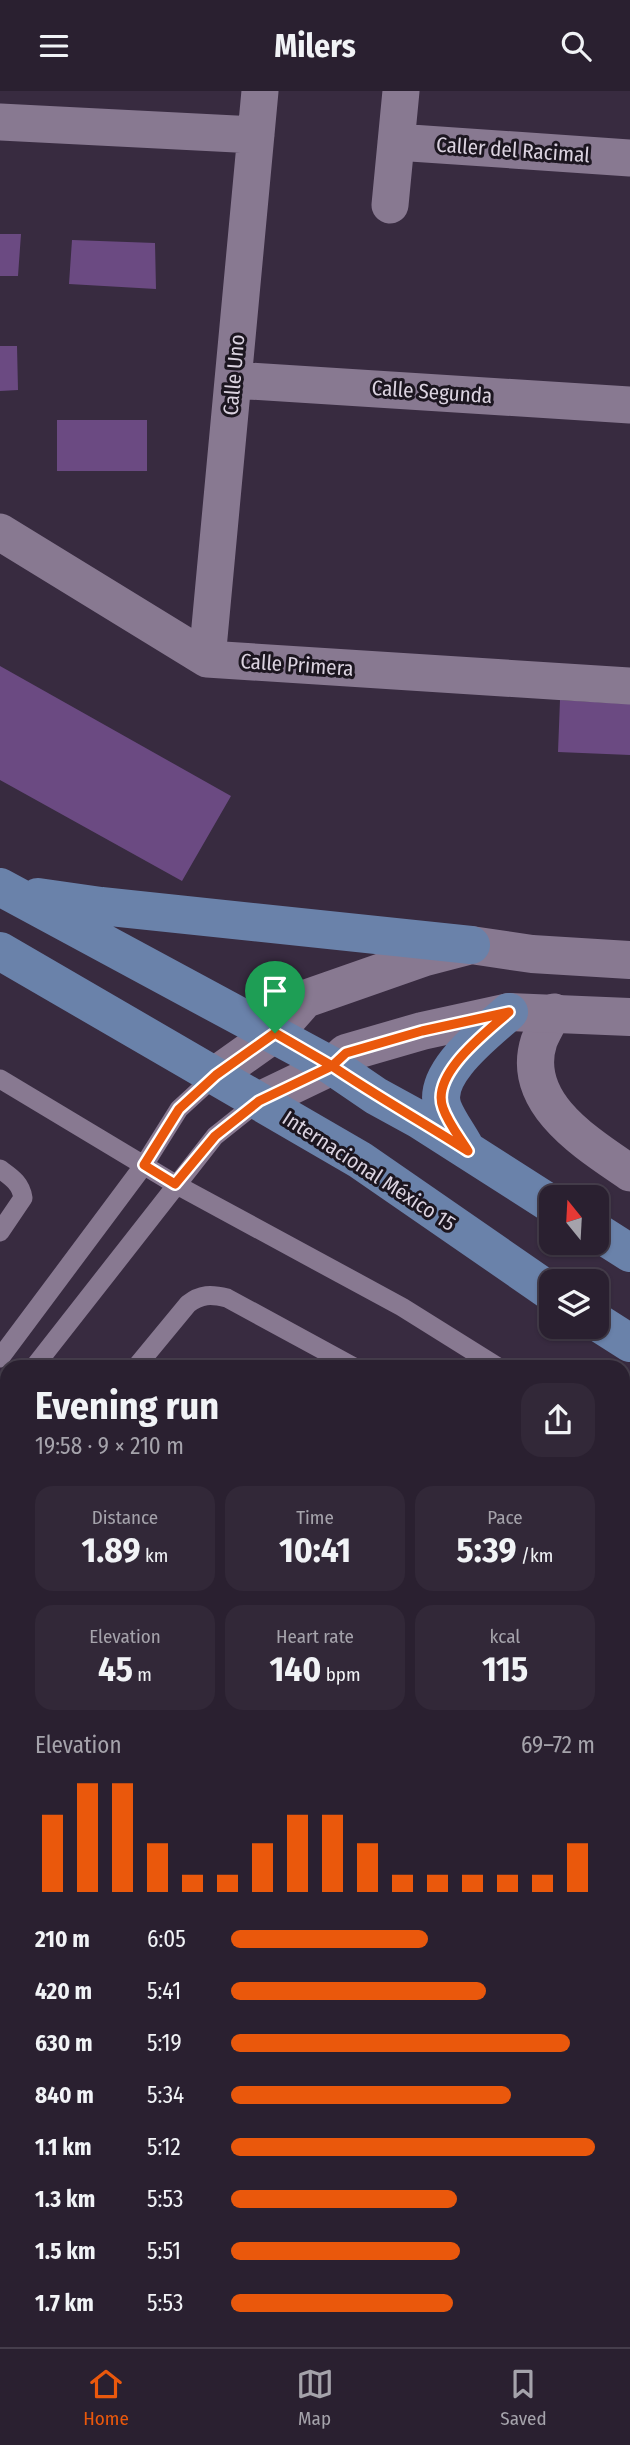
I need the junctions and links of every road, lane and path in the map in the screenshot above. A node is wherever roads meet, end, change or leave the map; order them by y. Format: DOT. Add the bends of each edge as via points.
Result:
graph roads {
  1 [pos="260,91"];
  2 [pos="401,91"];
  3 [pos="0,122"];
  4 [pos="256,135"];
  5 [pos="396,142"];
  6 [pos="630,158"];
  7 [pos="390,205"];
  8 [pos="233,380"];
  9 [pos="630,405"];
  10 [pos="0,532"];
  11 [pos="207,659"];
  12 [pos="630,686"];
  13 [pos="4,890"];
  14 [pos="471,945"];
  15 [pos="0,951"];
  16 [pos="630,960"];
  17 [pos="509,1012"];
  18 [pos="554,1012"];
  19 [pos="630,1017"];
  20 [pos="275,1033"];
  21 [pos="332,1066"];
  22 [pos="216,1075"];
  23 [pos="0,1079"];
  24 [pos="259,1101"];
  25 [pos="468,1151"];
  26 [pos="144,1165"];
  27 [pos="0,1169"];
  28 [pos="630,1173"];
  29 [pos="175,1184"];
  30 [pos="539,1196"];
  31 [pos="0,1232"];
  32 [pos="609,1240"];
  33 [pos="630,1253"];
  34 [pos="539,1284"];
  35 [pos="609,1330"];
  36 [pos="630,1343"];
  37 [pos="0,1358"];
  38 [pos="39,1360"];
  39 [pos="142,1360"];
  40 [pos="341,1360"];
  41 [pos="487,1360"];
  1 -- 4 [label="street, Calle Uno"];
  2 -- 5 [label="street"];
  3 -- 4 [label="street"];
  4 -- 8 [label="street, Calle Uno"];
  5 -- 6 [label="street, Caller del Racimal"];
  5 -- 7 [label="street"];
  8 -- 9 [label="street, Calle Segunda"];
  8 -- 11 [label="street, Calle Uno"];
  10 -- 11 [label="street, Calle Primera"];
  11 -- 12 [label="street, Calle Primera"];
  13 -- 14 [label="main road" via="101,906"];
  13 -- 20 [label="main road"];
  14 -- 16 [label="main road"];
  14 -- 20 [label="main road" via="305,999"];
  15 -- 22 [label="main road, Internacional México 15"];
  17 -- 18 [label="main road"];
  17 -- 21 [label="main road" via="359,1049 346,1053"];
  17 -- 25 [label="main road" via="455,1063 443,1085 442,1106"];
  18 -- 19 [label="main road"];
  18 -- 28 [label="street" via="539,1042 537,1063 548,1102 587,1143"];
  20 -- 21 [label="main road"];
  20 -- 22 [label="main road"];
  21 -- 24 [label="main road"];
  21 -- 25 [label="main road"];
  22 -- 24 [label="main road, Internacional México 15"];
  22 -- 26 [label="lane" via="179,1109"];
  23 -- 26 [label="lane"];
  24 -- 29 [label="lane" via="215,1136"];
  24 -- 34 [label="main road, Internacional México 15" via="360,1160"];
  25 -- 30 [label="main road"];
  26 -- 29 [label="lane"];
  26 -- 37 [label="lane"];
  27 -- 31 [label="lane" via="16,1181 23,1198"];
  29 -- 38 [label="lane"];
  29 -- 41 [label="lane" via="402,1307"];
  32 -- 33 [label="main road"];
  35 -- 36 [label="main road"];
  39 -- 40 [label="lane" via="188,1304 212,1294"];
}
